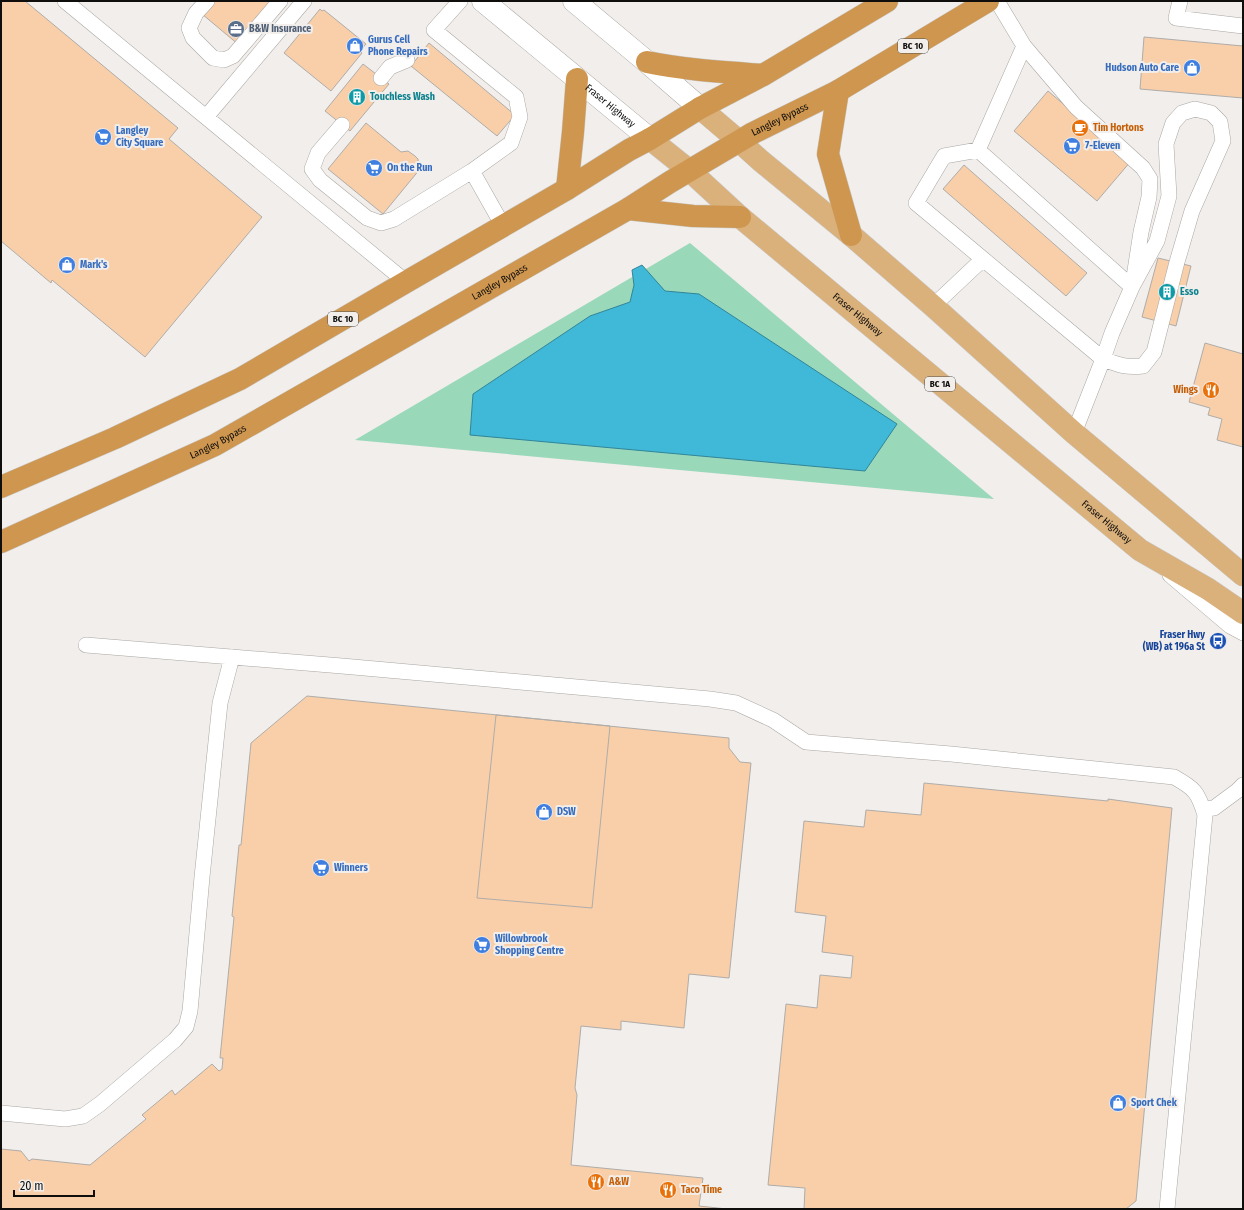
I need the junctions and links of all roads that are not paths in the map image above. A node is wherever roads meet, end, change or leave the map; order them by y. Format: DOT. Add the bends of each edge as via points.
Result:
graph roads {
  1 [pos="65,1"];
  2 [pos="207,1"];
  3 [pos="280,1"];
  4 [pos="304,1"];
  5 [pos="460,1"];
  6 [pos="483,1"];
  7 [pos="574,1"];
  8 [pos="887,1"];
  9 [pos="988,1"];
  10 [pos="997,1"];
  11 [pos="1180,1"];
  12 [pos="1243,26"];
  13 [pos="1024,46"];
  14 [pos="407,60"];
  15 [pos="647,62"];
  16 [pos="763,75"];
  17 [pos="381,78"];
  18 [pos="577,79"];
  19 [pos="838,91"];
  20 [pos="700,108"];
  21 [pos="206,117"];
  22 [pos="342,125"];
  23 [pos="650,139"];
  24 [pos="740,142"];
  25 [pos="978,150"];
  26 [pos="472,171"];
  27 [pos="690,171"];
  28 [pos="567,189"];
  29 [pos="628,209"];
  30 [pos="740,218"];
  31 [pos="503,226"];
  32 [pos="851,235"];
  33 [pos="983,259"];
  34 [pos="406,282"];
  35 [pos="1132,287"];
  36 [pos="933,306"];
  37 [pos="1103,359"];
  38 [pos="1074,433"];
  39 [pos="1,487"];
  40 [pos="1,542"];
  41 [pos="1140,550"];
  42 [pos="1243,575"];
  43 [pos="1243,613"];
  44 [pos="1243,634"];
  45 [pos="86,645"];
  46 [pos="232,657"];
  47 [pos="1243,785"];
  48 [pos="1203,810"];
  49 [pos="1,1114"];
  50 [pos="1167,1209"];
  1 -- 21 [label="lane"];
  2 -- 3 [label="lane" via="196,13 189,28 193,38 213,58 224,60 233,56"];
  4 -- 21 [label="lane"];
  5 -- 26 [label="lane" via="434,30 516,97 520,117 512,143"];
  6 -- 18 [label="main road, Fraser Highway / BC 1A"];
  7 -- 15 [label="main road"];
  8 -- 16 [label="highway, BC 10"];
  9 -- 19 [label="highway, Langley Bypass / BC 10"];
  10 -- 13 [label="lane"];
  11 -- 12 [label="lane" via="1176,18"];
  13 -- 25 [label="lane"];
  13 -- 35 [label="lane" via="1076,107 1143,168 1150,179 1149,198"];
  14 -- 17 [label="lane" via="390,67"];
  15 -- 16 [label="highway" via="673,67"];
  15 -- 20 [label="main road"];
  16 -- 20 [label="highway, BC 10"];
  18 -- 23 [label="main road, Fraser Highway / BC 1A"];
  18 -- 28 [label="highway"];
  19 -- 24 [label="highway, Langley Bypass / BC 10"];
  19 -- 32 [label="highway" via="828,154"];
  20 -- 23 [label="highway, BC 10"];
  20 -- 24 [label="main road"];
  21 -- 34 [label="lane"];
  22 -- 26 [label="lane" via="318,153 312,169 320,180 367,218 380,224 394,219"];
  23 -- 27 [label="main road, Fraser Highway / BC 1A"];
  23 -- 28 [label="highway, BC 10"];
  24 -- 27 [label="highway, Langley Bypass / BC 10"];
  24 -- 32 [label="main road"];
  25 -- 33 [label="lane" via="944,156 916,203"];
  25 -- 35 [label="lane"];
  26 -- 31 [label="lane"];
  27 -- 29 [label="highway, Langley Bypass / BC 10"];
  27 -- 30 [label="main road, Fraser Highway / BC 1A"];
  28 -- 31 [label="highway, BC 10"];
  29 -- 30 [label="highway"];
  29 -- 40 [label="highway, Langley Bypass / BC 10" via="215,445"];
  30 -- 41 [label="main road, Fraser Highway / BC 1A"];
  31 -- 34 [label="highway, BC 10"];
  32 -- 36 [label="main road"];
  33 -- 36 [label="lane"];
  33 -- 37 [label="lane"];
  34 -- 39 [label="highway, BC 10" via="240,379"];
  35 -- 37 [label="lane"];
  35 -- 37 [label="lane" via="1157,241 1169,196 1166,144 1173,123 1182,113 1195,109 1211,113 1220,122 1223,141 1192,212 1154,352 1143,366 1130,368"];
  36 -- 38 [label="main road"];
  37 -- 38 [label="lane"];
  38 -- 42 [label="main road"];
  41 -- 43 [label="main road, Fraser Highway / BC 1A" via="1208,589"];
  41 -- 44 [label="lane" via="1230,626"];
  45 -- 46 [label="lane"];
  46 -- 48 [label="lane" via="736,703 773,720 806,742 1174,777 1193,789 1201,801"];
  46 -- 49 [label="lane" via="220,703 190,1011 186,1027 162,1052 83,1116 65,1119"];
  47 -- 48 [label="lane" via="1214,808"];
  48 -- 50 [label="lane" via="1203,839"];
}
